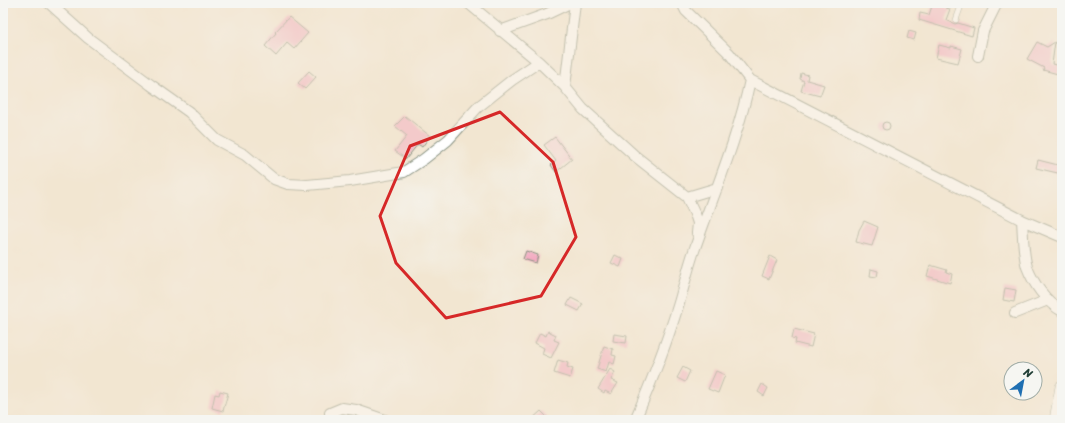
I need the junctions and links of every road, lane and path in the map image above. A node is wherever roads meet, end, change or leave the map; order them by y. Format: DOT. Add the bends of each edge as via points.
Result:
graph roads {
  1 [pos="49,3"];
  2 [pos="468,3"];
  3 [pos="570,3"];
  4 [pos="575,3"];
  5 [pos="682,3"];
  6 [pos="962,3"];
  7 [pos="997,3"];
  8 [pos="956,20"];
  9 [pos="500,31"];
  10 [pos="978,56"];
  11 [pos="539,62"];
  12 [pos="750,80"];
  13 [pos="565,87"];
  14 [pos="717,188"];
  15 [pos="687,197"];
  16 [pos="1022,220"];
  17 [pos="1062,237"];
  18 [pos="694,249"];
  19 [pos="1048,300"];
  20 [pos="1062,310"];
  21 [pos="1015,312"];
  22 [pos="1062,387"];
  23 [pos="330,413"];
  24 [pos="385,420"];
  25 [pos="635,420"];
  26 [pos="1056,420"];
  1 -- 11 [label="street" via="88,38 189,112 217,140 244,156 274,179 288,184 350,181 404,172 448,140 478,107"];
  2 -- 9 [label="street"];
  3 -- 9 [label="street"];
  4 -- 13 [label="street"];
  5 -- 12 [label="street" via="686,11 729,53"];
  6 -- 8 [label="lane"];
  7 -- 10 [label="street" via="983,31"];
  9 -- 11 [label="street"];
  11 -- 13 [label="street"];
  12 -- 14 [label="street" via="744,107"];
  12 -- 16 [label="street"];
  13 -- 15 [label="street" via="583,109 635,156"];
  14 -- 15 [label="street"];
  14 -- 18 [label="street"];
  15 -- 18 [label="street" via="698,224"];
  16 -- 17 [label="street"];
  16 -- 19 [label="street" via="1027,266 1037,286"];
  18 -- 25 [label="street" via="657,370"];
  19 -- 20 [label="street"];
  19 -- 21 [label="street"];
  22 -- 26 [label="street"];
  23 -- 24 [label="street" via="342,408"];
}
